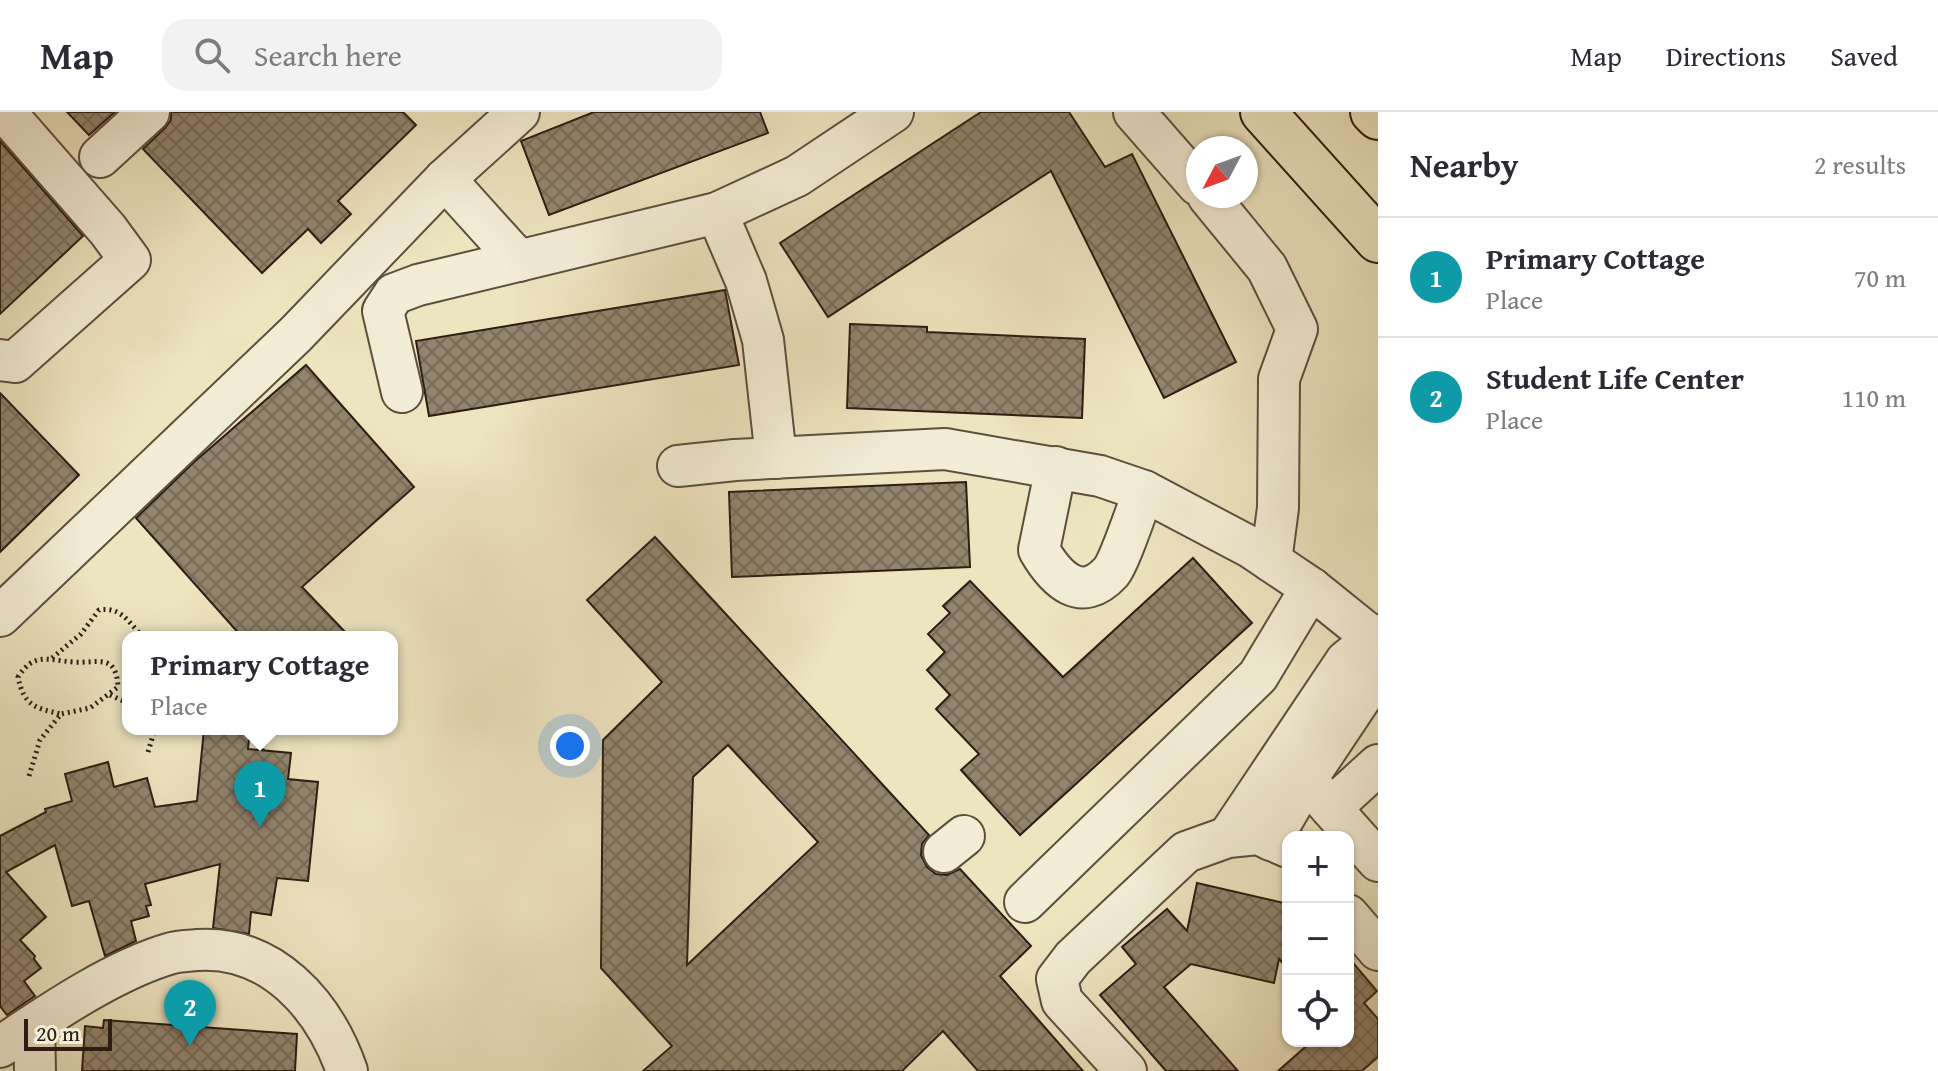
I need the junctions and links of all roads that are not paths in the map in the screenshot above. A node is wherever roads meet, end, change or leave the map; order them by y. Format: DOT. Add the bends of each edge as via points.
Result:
graph roads {
  1 [pos="5,112"];
  2 [pos="149,112"];
  3 [pos="519,112"];
  4 [pos="893,112"];
  5 [pos="1134,112"];
  6 [pos="1263,112"];
  7 [pos="1373,112"];
  8 [pos="1378,117"];
  9 [pos="100,157"];
  10 [pos="1186,171"];
  11 [pos="445,179"];
  12 [pos="1218,208"];
  13 [pos="717,213"];
  14 [pos="1378,240"];
  15 [pos="519,261"];
  16 [pos="0,360"];
  17 [pos="402,392"];
  18 [pos="776,458"];
  19 [pos="678,466"];
  20 [pos="1056,467"];
  21 [pos="1144,491"];
  22 [pos="1271,561"];
  23 [pos="1311,588"];
  24 [pos="0,616"];
  25 [pos="1377,650"];
  26 [pos="1373,781"];
  27 [pos="1305,783"];
  28 [pos="1228,837"];
  29 [pos="1280,844"];
  30 [pos="1378,861"];
  31 [pos="1015,904"];
  32 [pos="1354,922"];
  33 [pos="1378,950"];
  34 [pos="34,1025"];
  35 [pos="0,1047"];
  36 [pos="35,1071"];
  37 [pos="347,1071"];
  38 [pos="1126,1071"];
  1 -- 16 [label="lane" via="130,260 15,362"];
  2 -- 9 [label="lane"];
  3 -- 11 [label="lane"];
  4 -- 13 [label="lane" via="797,176"];
  5 -- 10 [label="lane"];
  6 -- 14 [label="main road"];
  7 -- 8 [label="main road"];
  11 -- 15 [label="lane"];
  11 -- 24 [label="lane" via="296,334"];
  12 -- 22 [label="lane" via="1267,268 1297,329 1279,379 1278,508"];
  13 -- 15 [label="lane"];
  13 -- 18 [label="lane" via="746,281 763,340"];
  15 -- 17 [label="lane" via="394,294 383,311"];
  18 -- 19 [label="lane"];
  18 -- 20 [label="lane" via="945,449"];
  20 -- 21 [label="lane"];
  20 -- 21 [label="lane" via="1039,550 1052,572 1072,586 1093,586 1113,570"];
  21 -- 22 [label="lane"];
  22 -- 23 [label="lane"];
  23 -- 25 [label="lane"];
  23 -- 31 [label="lane" via="1258,676"];
  25 -- 27 [label="lane" via="1346,661"];
  26 -- 27 [label="lane"];
  27 -- 28 [label="lane"];
  27 -- 29 [label="lane"];
  27 -- 30 [label="lane"];
  28 -- 29 [label="lane" via="1258,834"];
  28 -- 38 [label="lane" via="1186,852 1057,979 1062,1001"];
  32 -- 33 [label="lane"];
  34 -- 35 [label="lane"];
  34 -- 36 [label="lane"];
  34 -- 37 [label="lane" via="124,972 174,952 217,949 254,958 287,977 325,1021"];
}
